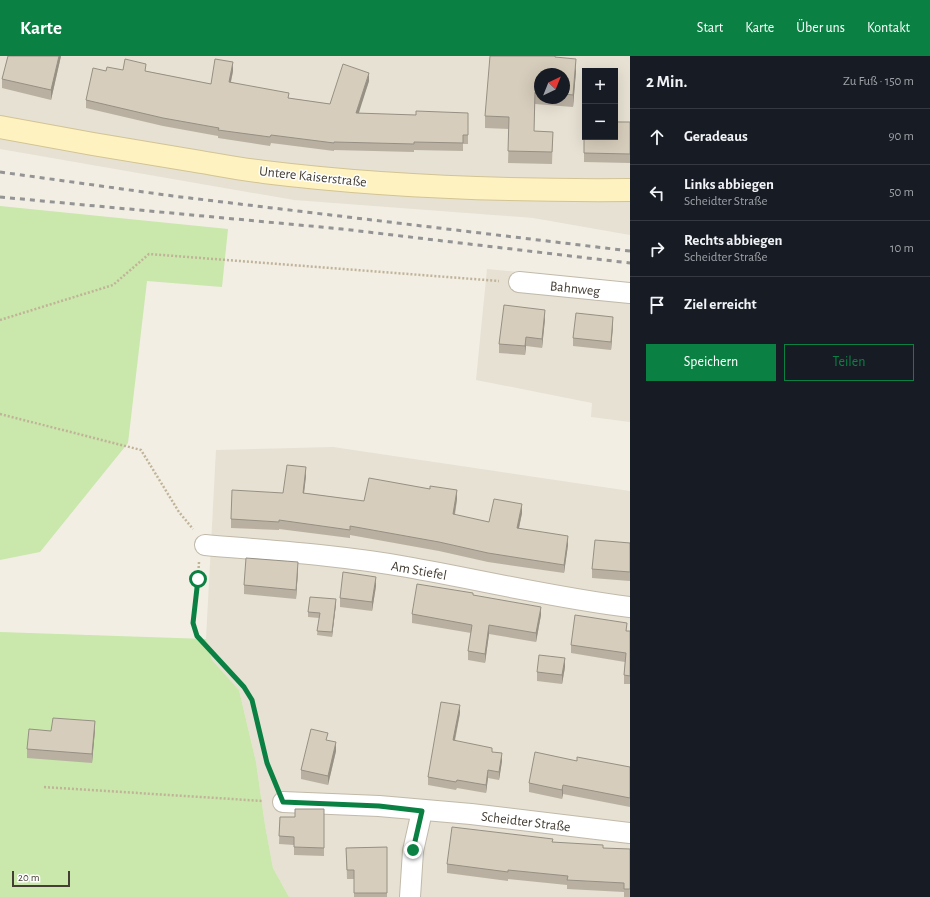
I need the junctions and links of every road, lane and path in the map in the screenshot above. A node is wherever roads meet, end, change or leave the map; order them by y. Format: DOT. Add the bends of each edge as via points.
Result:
graph roads {
  1 [pos="0,127"];
  2 [pos="630,190"];
  3 [pos="519,282"];
  4 [pos="630,293"];
  5 [pos="0,320"];
  6 [pos="0,414"];
  7 [pos="202,552"];
  8 [pos="630,607"];
  9 [pos="44,787"];
  10 [pos="283,802"];
  11 [pos="422,811"];
  12 [pos="630,833"];
  13 [pos="410,897"];
  1 -- 2 [label="main road, Untere Kaiserstraße" via="256,171 341,180 448,188"];
  3 -- 4 [label="street, Bahnweg"];
  3 -- 5 [label="path" via="149,254 113,285"];
  6 -- 7 [label="path" via="141,450"];
  7 -- 8 [label="street, Am Stiefel" via="323,555 406,566 511,588"];
  7 -- 10 [label="path" via="193,623 197,636 244,687 252,700 267,763"];
  9 -- 10 [label="path"];
  10 -- 11 [label="street, Scheidter Straße" via="379,806"];
  11 -- 12 [label="street, Scheidter Straße" via="471,814"];
  11 -- 13 [label="street" via="413,850"];
}
